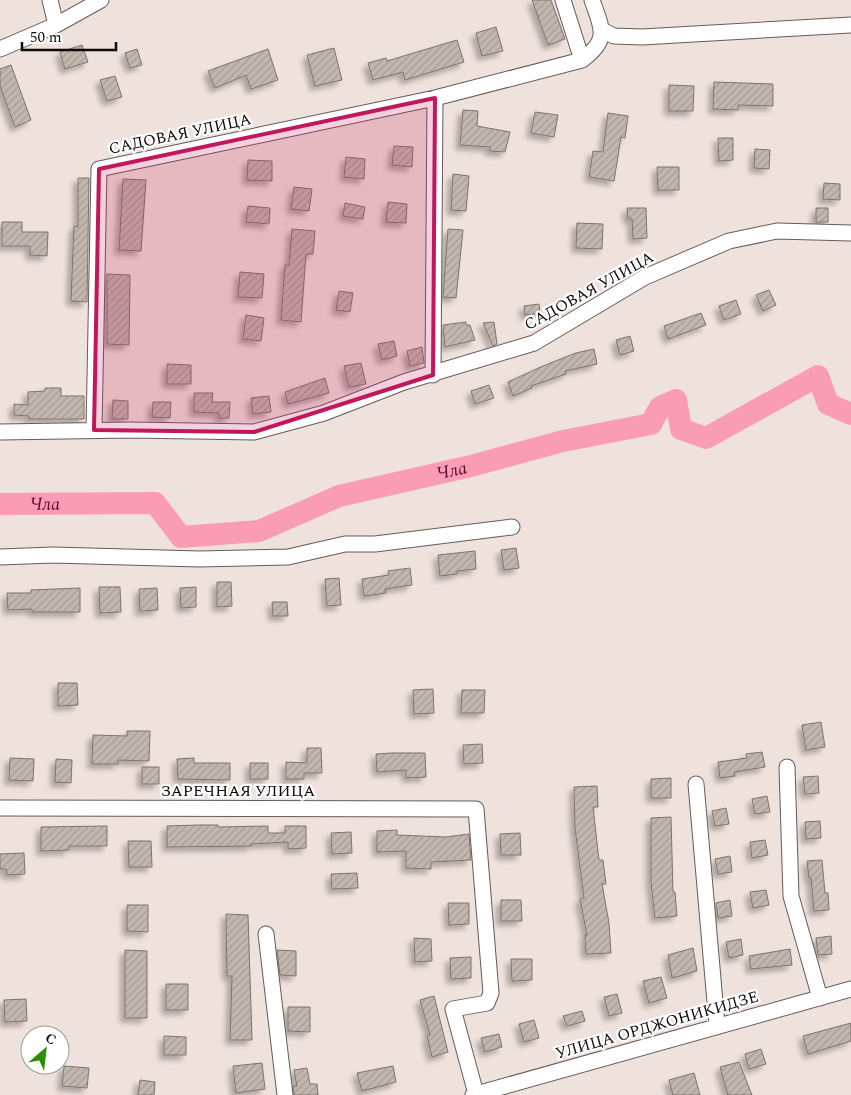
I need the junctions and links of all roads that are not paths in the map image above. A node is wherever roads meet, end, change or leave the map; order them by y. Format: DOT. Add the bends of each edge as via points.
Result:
graph roads {
  1 [pos="50,0"];
  2 [pos="101,0"];
  3 [pos="563,0"];
  4 [pos="592,0"];
  5 [pos="851,24"];
  6 [pos="56,25"];
  7 [pos="602,30"];
  8 [pos="0,49"];
  9 [pos="582,60"];
  10 [pos="435,98"];
  11 [pos="851,233"];
  12 [pos="433,375"];
  13 [pos="94,430"];
  14 [pos="0,432"];
  15 [pos="512,527"];
  16 [pos="0,557"];
  17 [pos="787,767"];
  18 [pos="696,784"];
  19 [pos="0,808"];
  20 [pos="266,934"];
  21 [pos="851,989"];
  22 [pos="820,998"];
  23 [pos="717,1025"];
  24 [pos="474,1094"];
  25 [pos="285,1095"];
  1 -- 6 [label="street"];
  2 -- 6 [label="street"];
  3 -- 9 [label="street"];
  4 -- 7 [label="street"];
  5 -- 7 [label="street" via="642,37 614,36"];
  6 -- 8 [label="street"];
  7 -- 9 [label="street" via="597,48"];
  9 -- 10 [label="street, САДОВАЯ УЛИЦА"];
  10 -- 12 [label="street"];
  10 -- 13 [label="street, САДОВАЯ УЛИЦА" via="99,170"];
  11 -- 12 [label="street, САДОВАЯ УЛИЦА" via="777,231 729,241 646,276 534,343"];
  12 -- 13 [label="street, САДОВАЯ УЛИЦА" via="404,382 324,413 254,432"];
  13 -- 14 [label="street, САДОВАЯ УЛИЦА"];
  15 -- 16 [label="street" via="375,544 345,544 288,556 199,559 53,555"];
  17 -- 22 [label="street" via="790,896"];
  18 -- 23 [label="street"];
  19 -- 24 [label="street, ЗАРЕЧНАЯ УЛИЦА" via="476,809 491,994 487,1003 453,1009"];
  20 -- 25 [label="street"];
  21 -- 22 [label="street, УЛИЦА ОРДЖОНИКИДЗЕ"];
  22 -- 23 [label="street, УЛИЦА ОРДЖОНИКИДЗЕ"];
  23 -- 24 [label="street, УЛИЦА ОРДЖОНИКИДЗЕ"];
}
